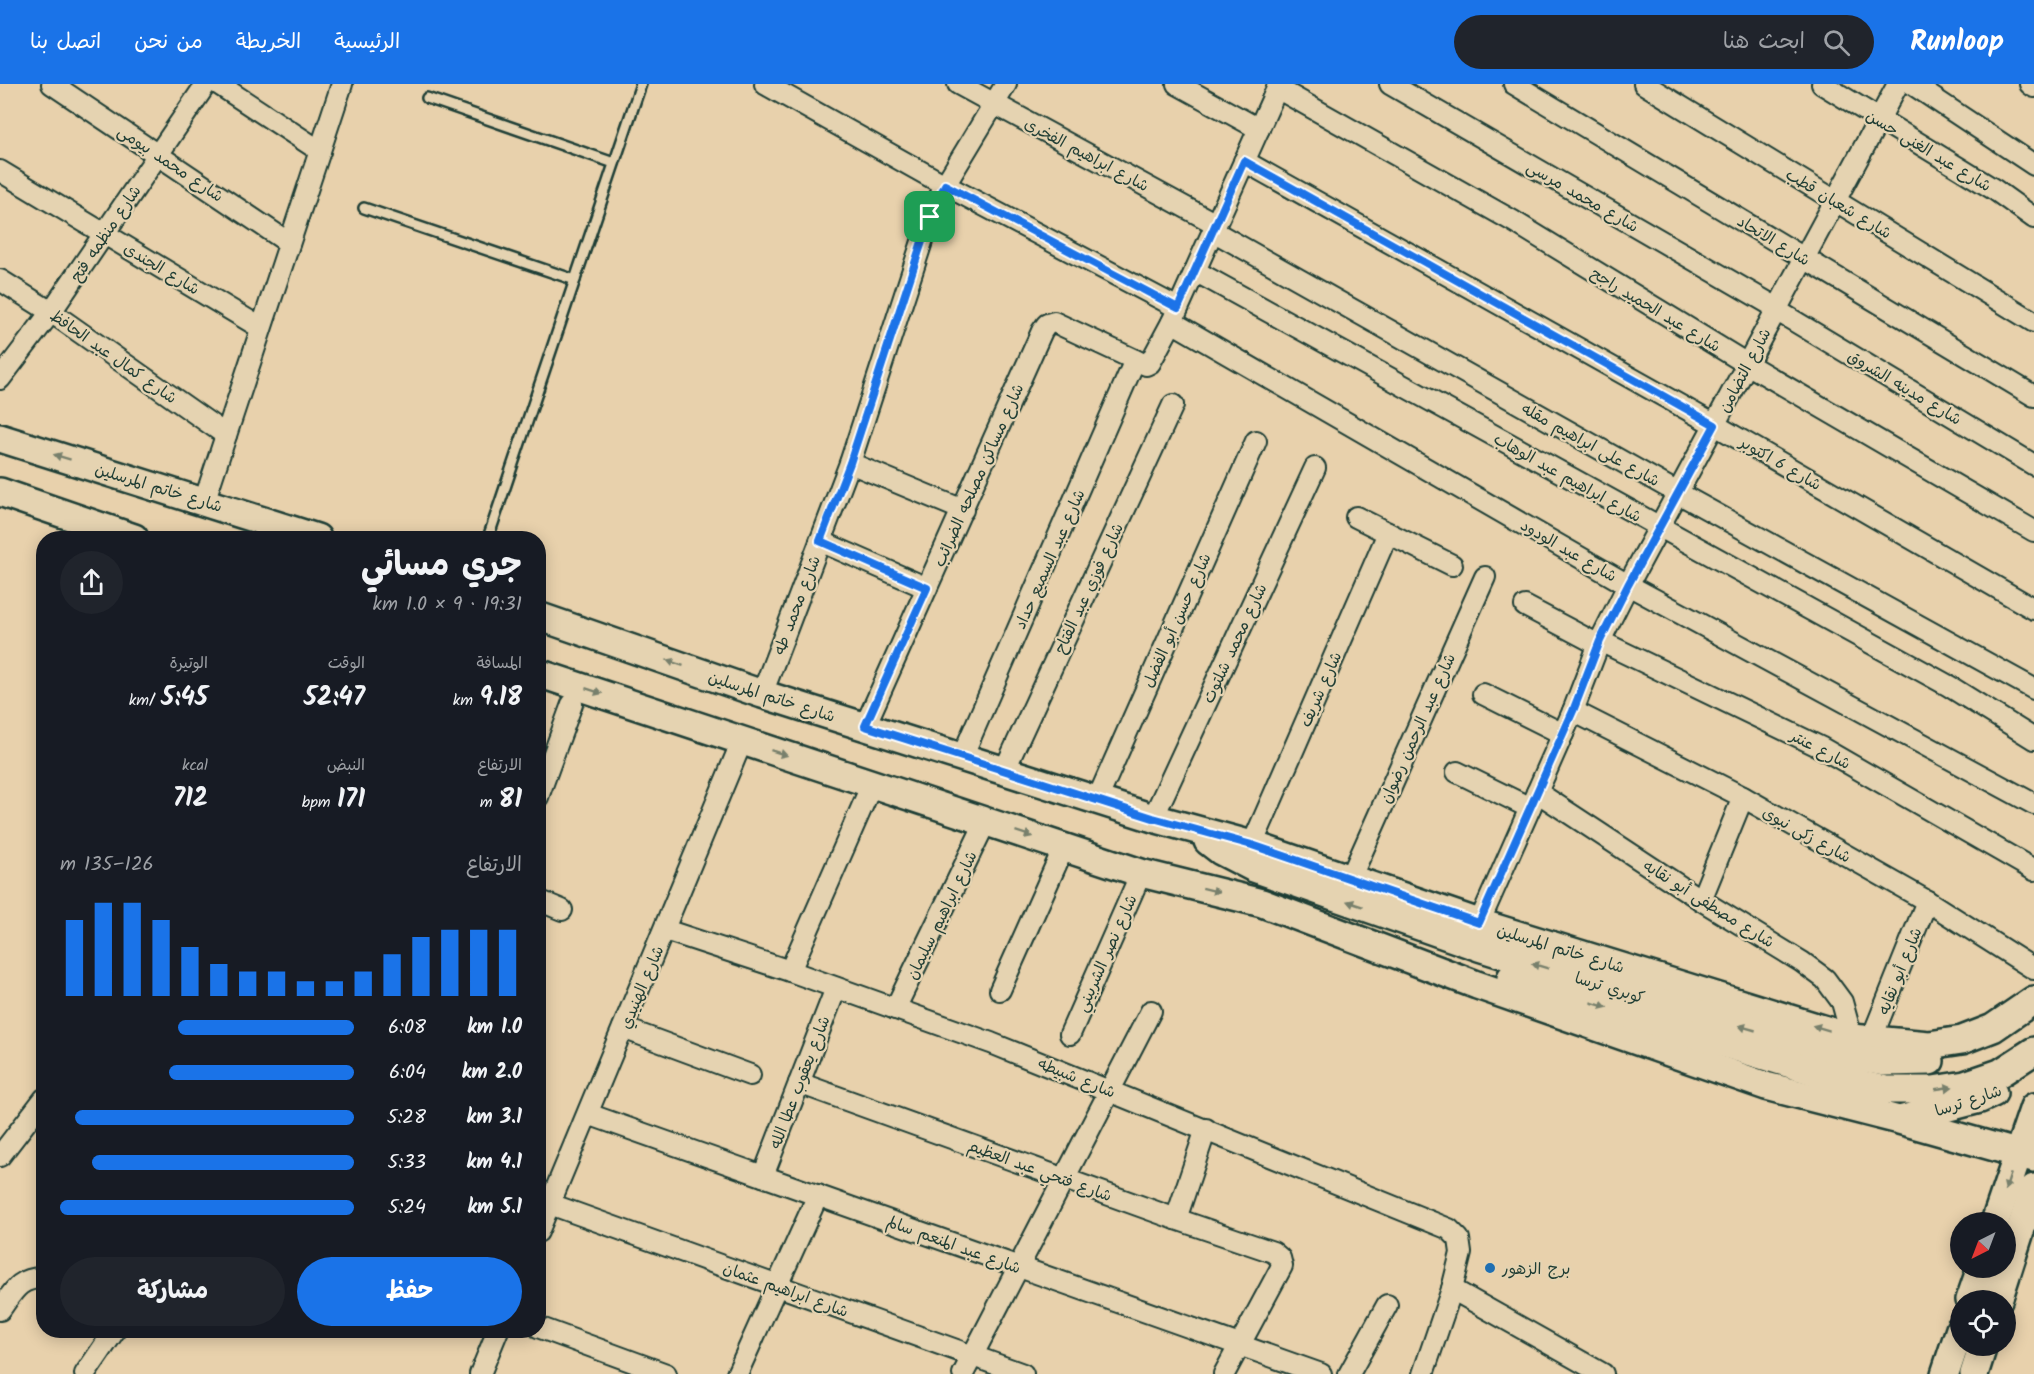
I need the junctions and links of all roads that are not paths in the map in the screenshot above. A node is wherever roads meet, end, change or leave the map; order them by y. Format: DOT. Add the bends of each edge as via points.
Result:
graph roads {
  1 [pos="52,84"];
  2 [pos="206,84"];
  3 [pos="218,84"];
  4 [pos="342,84"];
  5 [pos="641,84"];
  6 [pos="765,84"];
  7 [pos="958,84"];
  8 [pos="1006,84"];
  9 [pos="1177,84"];
  10 [pos="1390,84"];
  11 [pos="1514,84"];
  12 [pos="1644,84"];
  13 [pos="1822,84"];
  14 [pos="1898,84"];
  15 [pos="1912,84"];
  16 [pos="2030,84"];
  17 [pos="1278,86"];
  18 [pos="2034,87"];
  19 [pos="427,98"];
  20 [pos="995,104"];
  21 [pos="1877,119"];
  22 [pos="1259,129"];
  23 [pos="320,151"];
  24 [pos="158,155"];
  25 [pos="1244,161"];
  26 [pos="614,163"];
  27 [pos="2034,165"];
  28 [pos="0,171"];
  29 [pos="945,185"];
  30 [pos="1835,200"];
  31 [pos="364,208"];
  32 [pos="2034,218"];
  33 [pos="1214,227"];
  34 [pos="105,234"];
  35 [pos="290,243"];
  36 [pos="1803,258"];
  37 [pos="1195,271"];
  38 [pos="0,280"];
  39 [pos="575,280"];
  40 [pos="1776,309"];
  41 [pos="51,312"];
  42 [pos="1175,315"];
  43 [pos="2034,322"];
  44 [pos="261,328"];
  45 [pos="1141,363"];
  46 [pos="1747,364"];
  47 [pos="0,379"];
  48 [pos="2034,396"];
  49 [pos="1173,405"];
  50 [pos="1715,425"];
  51 [pos="226,435"];
  52 [pos="0,438"];
  53 [pos="1256,441"];
  54 [pos="850,463"];
  55 [pos="2034,465"];
  56 [pos="1315,468"];
  57 [pos="0,492"];
  58 [pos="1678,493"];
  59 [pos="204,501"];
  60 [pos="963,510"];
  61 [pos="251,516"];
  62 [pos="1356,517"];
  63 [pos="1659,528"];
  64 [pos="114,531"];
  65 [pos="266,531"];
  66 [pos="296,531"];
  67 [pos="490,531"];
  68 [pos="2034,531"];
  69 [pos="1388,533"];
  70 [pos="820,541"];
  71 [pos="1452,565"];
  72 [pos="1485,577"];
  73 [pos="1628,585"];
  74 [pos="927,588"];
  75 [pos="1525,606"];
  76 [pos="2034,609"];
  77 [pos="546,619"];
  78 [pos="1600,643"];
  79 [pos="546,676"];
  80 [pos="2034,689"];
  81 [pos="762,694"];
  82 [pos="1483,694"];
  83 [pos="572,704"];
  84 [pos="1573,711"];
  85 [pos="865,726"];
  86 [pos="1563,734"];
  87 [pos="2034,739"];
  88 [pos="742,741"];
  89 [pos="962,757"];
  90 [pos="1004,771"];
  91 [pos="1457,772"];
  92 [pos="546,775"];
  93 [pos="872,784"];
  94 [pos="1743,797"];
  95 [pos="1097,800"];
  96 [pos="1534,800"];
  97 [pos="2034,804"];
  98 [pos="1153,818"];
  99 [pos="986,822"];
  100 [pos="1193,828"];
  101 [pos="1252,845"];
  102 [pos="1064,847"];
  103 [pos="2034,870"];
  104 [pos="1142,873"];
  105 [pos="1350,879"];
  106 [pos="1701,900"];
  107 [pos="1927,901"];
  108 [pos="546,903"];
  109 [pos="1262,903"];
  110 [pos="562,910"];
  111 [pos="1479,923"];
  112 [pos="665,930"];
  113 [pos="2034,969"];
  114 [pos="790,971"];
  115 [pos="836,988"];
  116 [pos="999,990"];
  117 [pos="2034,1000"];
  118 [pos="895,1009"];
  119 [pos="1150,1011"];
  120 [pos="2034,1011"];
  121 [pos="623,1028"];
  122 [pos="1070,1034"];
  123 [pos="1869,1047"];
  124 [pos="2034,1051"];
  125 [pos="2034,1070"];
  126 [pos="750,1075"];
  127 [pos="799,1083"];
  128 [pos="1109,1089"];
  129 [pos="2034,1107"];
  130 [pos="36,1109"];
  131 [pos="588,1114"];
  132 [pos="1899,1120"];
  133 [pos="1206,1129"];
  134 [pos="2026,1155"];
  135 [pos="0,1156"];
  136 [pos="763,1176"];
  137 [pos="1064,1178"];
  138 [pos="2034,1188"];
  139 [pos="818,1195"];
  140 [pos="550,1204"];
  141 [pos="2000,1212"];
  142 [pos="546,1213"];
  143 [pos="1176,1219"];
  144 [pos="1018,1266"];
  145 [pos="36,1279"];
  146 [pos="777,1286"];
  147 [pos="1452,1289"];
  148 [pos="2001,1290"];
  149 [pos="1387,1305"];
  150 [pos="0,1310"];
  151 [pos="546,1330"];
  152 [pos="110,1338"];
  153 [pos="495,1338"];
  154 [pos="1239,1345"];
  155 [pos="972,1356"];
  156 [pos="1951,1356"];
  157 [pos="1981,1356"];
  158 [pos="1977,1373"];
  159 [pos="85,1374"];
  160 [pos="480,1374"];
  161 [pos="666,1374"];
  162 [pos="737,1374"];
  163 [pos="963,1374"];
  164 [pos="1023,1374"];
  165 [pos="1224,1374"];
  166 [pos="1321,1374"];
  167 [pos="1349,1374"];
  168 [pos="1423,1374"];
  169 [pos="1603,1374"];
  170 [pos="1945,1374"];
  1 -- 24 [label="street, شارع محمد بيومى"];
  2 -- 24 [label="street, شارع منظمه فتح"];
  3 -- 23 [label="street"];
  4 -- 23 [label="street"];
  5 -- 26 [label="lane"];
  6 -- 29 [label="street, شارع عبد الودود"];
  7 -- 20 [label="street, شارع ابراهيم الفخرى"];
  8 -- 20 [label="street, شارع محمد طه"];
  9 -- 22 [label="street"];
  10 -- 40 [label="street, شارع محمد مرسى"];
  11 -- 36 [label="street, شارع الاتحاد"];
  12 -- 30 [label="street, شارع شعبان قطب"];
  13 -- 21 [label="street, شارع عبد الغنى حسن"];
  14 -- 21 [label="street, شارع التضامن"];
  15 -- 27 [label="street"];
  16 -- 18 [label="street"];
  17 -- 22 [label="street, شارع عبد السميع حداد"];
  17 -- 46 [label="street, شارع عبد الحميد راجح" via="1513,221"];
  19 -- 26 [label="lane"];
  20 -- 29 [label="street, شارع محمد طه"];
  20 -- 33 [label="street, شارع ابراهيم الفخرى"];
  21 -- 30 [label="street, شارع التضامن"];
  21 -- 32 [label="street, شارع عبد الغنى حسن"];
  22 -- 25 [label="street, شارع عبد السميع حداد"];
  23 -- 35 [label="street"];
  24 -- 34 [label="street, شارع منظمه فتح"];
  24 -- 35 [label="street, شارع محمد بيومى"];
  25 -- 33 [label="street, شارع عبد السميع حداد"];
  25 -- 50 [label="street, شارع 6 اكتوبر"];
  26 -- 39 [label="lane"];
  28 -- 34 [label="street, شارع الجندى"];
  29 -- 42 [label="street, شارع عبد الودود"];
  29 -- 54 [label="street, شارع محمد طه" via="930,217"];
  30 -- 36 [label="street, شارع التضامن"];
  30 -- 43 [label="street, شارع شعبان قطب"];
  31 -- 39 [label="lane"];
  33 -- 37 [label="street, شارع عبد السميع حداد"];
  33 -- 58 [label="street, شارع على ابراهيم مقله"];
  34 -- 41 [label="street, شارع منظمه فتح"];
  34 -- 44 [label="street, شارع الجندى"];
  35 -- 44 [label="street"];
  36 -- 40 [label="street, شارع التضامن"];
  36 -- 48 [label="street, شارع الاتحاد"];
  37 -- 42 [label="street, شارع عبد السميع حداد"];
  37 -- 63 [label="street, شارع ابراهيم عبد الوهاب"];
  38 -- 41 [label="street, شارع كمال عبد الحافظ"];
  39 -- 67 [label="lane"];
  40 -- 46 [label="street, شارع التضامن"];
  40 -- 55 [label="street, شارع مدينه الشروق"];
  41 -- 47 [label="street, شارع منظمه فتح"];
  41 -- 51 [label="street, شارع كمال عبد الحافظ"];
  42 -- 45 [label="street, شارع عبد السميع حداد" via="1152,362"];
  42 -- 73 [label="street, شارع عبد الودود"];
  44 -- 51 [label="street"];
  45 -- 60 [label="street, شارع مساكن مصلحه الضرائب" via="1054,322 1047,324"];
  45 -- 89 [label="street, شارع عبد السميع حداد"];
  46 -- 50 [label="street, شارع التضامن"];
  46 -- 68 [label="street, شارع عبد الحميد راجح"];
  49 -- 90 [label="street, شارع فوزي عبد الفتاح"];
  50 -- 58 [label="street, شارع التضامن"];
  50 -- 76 [label="street, شارع 6 اكتوبر"];
  51 -- 59 [label="street"];
  59 -- 52 [label="main road, شارع خاتم المرسلين, one-way"];
  53 -- 95 [label="street, شارع حسن أبو الفضل"];
  54 -- 60 [label="street"];
  54 -- 70 [label="street, شارع محمد طه"];
  56 -- 98 [label="street, شارع محمد شلتوت"];
  57 -- 64 [label="main road"];
  58 -- 63 [label="street, شارع التضامن"];
  58 -- 80 [label="street, شارع على ابراهيم مقله"];
  59 -- 61 [label="main road, شارع خاتم المرسلين"];
  60 -- 74 [label="street, شارع مساكن مصلحه الضرائب"];
  61 -- 65 [label="main road"];
  61 -- 66 [label="main road, شارع خاتم المرسلين"];
  62 -- 69 [label="street"];
  63 -- 73 [label="street, شارع التضامن"];
  63 -- 87 [label="street, شارع ابراهيم عبد الوهاب" via="1949,686"];
  69 -- 71 [label="street"];
  69 -- 101 [label="street, شارع شريف"];
  70 -- 74 [label="street"];
  70 -- 81 [label="street, شارع محمد طه"];
  72 -- 105 [label="street, شارع عبد الرحمن رضوان"];
  73 -- 78 [label="street, شارع التضامن"];
  73 -- 97 [label="street, شارع عبد الودود"];
  74 -- 85 [label="street, شارع مساكن مصلحه الضرائب"];
  75 -- 78 [label="street, شارع عنتر"];
  81 -- 77 [label="main road, شارع خاتم المرسلين, one-way"];
  78 -- 84 [label="street, شارع التضامن"];
  78 -- 103 [label="street, شارع عنتر" via="1820,747"];
  79 -- 88 [label="main road, one-way"];
  81 -- 85 [label="main road, شارع خاتم المرسلين"];
  82 -- 86 [label="street"];
  83 -- 92 [label="street"];
  84 -- 86 [label="street, شارع التضامن"];
  84 -- 94 [label="street, شارع زكى نبوى"];
  85 -- 89 [label="main road, شارع خاتم المرسلين"];
  86 -- 96 [label="street, شارع التضامن"];
  88 -- 93 [label="main road, one-way"];
  88 -- 112 [label="street, شارع الهنيدي"];
  89 -- 90 [label="main road, شارع خاتم المرسلين"];
  90 -- 95 [label="main road, شارع خاتم المرسلين"];
  91 -- 96 [label="street, شارع مصطفى أبو نقابه"];
  93 -- 99 [label="main road"];
  93 -- 114 [label="street"];
  94 -- 106 [label="street"];
  94 -- 107 [label="street, شارع زكى نبوى"];
  95 -- 98 [label="main road, شارع خاتم المرسلين"];
  96 -- 106 [label="street, شارع مصطفى أبو نقابه"];
  96 -- 111 [label="street, شارع التضامن"];
  98 -- 100 [label="main road, شارع خاتم المرسلين"];
  99 -- 102 [label="main road, one-way"];
  99 -- 118 [label="street, شارع ابراهيم سليمان"];
  100 -- 101 [label="main road, شارع خاتم المرسلين"];
  123 -- 100 [label="main road, كوبري ترسا, one-way" via="1836,1054 1479,947 1254,868 1221,851"];
  101 -- 105 [label="main road, شارع خاتم المرسلين"];
  102 -- 104 [label="main road"];
  102 -- 116 [label="street"];
  104 -- 109 [label="main road, one-way"];
  104 -- 122 [label="street, شارع نصر الشربيني"];
  105 -- 111 [label="main road, شارع خاتم المرسلين"];
  106 -- 123 [label="street, شارع مصطفى أبو نقابه" via="1825,980"];
  107 -- 113 [label="street, شارع زكى نبوى"];
  107 -- 123 [label="street, شارع أبو نقايه"];
  108 -- 110 [label="street"];
  109 -- 124 [label="main road, كوبري ترسا, one-way" via="1886,1090 1965,1085 2000,1073"];
  109 -- 132 [label="main road" via="1477,985 1766,1086"];
  123 -- 111 [label="main road, شارع خاتم المرسلين, one-way"];
  112 -- 114 [label="street, شارع شبيطه"];
  112 -- 121 [label="street, شارع الهنيدي"];
  114 -- 115 [label="street, شارع شبيطه"];
  115 -- 118 [label="street, شارع شبيطه"];
  115 -- 127 [label="street, شارع يعقوب عطا الله"];
  117 -- 123 [label="main road, شارع خاتم المرسلين" via="1993,1028 1962,1040"];
  118 -- 128 [label="street, شارع شبيطه"];
  119 -- 128 [label="street"];
  120 -- 123 [label="main road, كوبري ترسا" via="2001,1038 1965,1055 1927,1062"];
  121 -- 126 [label="street"];
  121 -- 131 [label="street, شارع الهنيدي"];
  125 -- 132 [label="main road, شارع ترسا" via="1980,1099"];
  127 -- 136 [label="street, شارع يعقوب عطا الله"];
  127 -- 137 [label="street, شارع فتحي عبد العظيم"];
  128 -- 133 [label="street, شارع شبيطه"];
  128 -- 137 [label="street"];
  129 -- 134 [label="main road"];
  130 -- 135 [label="street"];
  131 -- 136 [label="street, شارع عبد المنعم سالم"];
  131 -- 140 [label="street, شارع الهنيدي"];
  132 -- 134 [label="main road"];
  133 -- 143 [label="street"];
  133 -- 147 [label="street, شارع شبيطه" via="1449,1229 1461,1246"];
  134 -- 141 [label="main road, one-way"];
  136 -- 139 [label="street, شارع عبد المنعم سالم"];
  137 -- 143 [label="street, شارع فتحي عبد العظيم"];
  137 -- 144 [label="street"];
  138 -- 148 [label="main road"];
  139 -- 144 [label="street, شارع عبد المنعم سالم"];
  139 -- 146 [label="street"];
  140 -- 142 [label="street, شارع الهنيدي"];
  140 -- 146 [label="street, شارع ابراهيم عثمان"];
  143 -- 154 [label="street, شارع فتحي عبد العظيم" via="1273,1252 1280,1258 1282,1266"];
  144 -- 154 [label="street, شارع عبد المنعم سالم"];
  144 -- 155 [label="street"];
  145 -- 150 [label="street" via="25,1280"];
  146 -- 155 [label="street, شارع ابراهيم عثمان"];
  146 -- 162 [label="street"];
  147 -- 168 [label="street"];
  147 -- 169 [label="street"];
  149 -- 167 [label="street"];
  151 -- 161 [label="street"];
  152 -- 159 [label="street"];
  153 -- 160 [label="street"];
  154 -- 165 [label="street"];
  154 -- 166 [label="street, شارع عبد المنعم سالم"];
  155 -- 163 [label="street"];
  155 -- 164 [label="street, شارع ابراهيم عثمان"];
  156 -- 170 [label="main road"];
  157 -- 158 [label="main road"];
}
